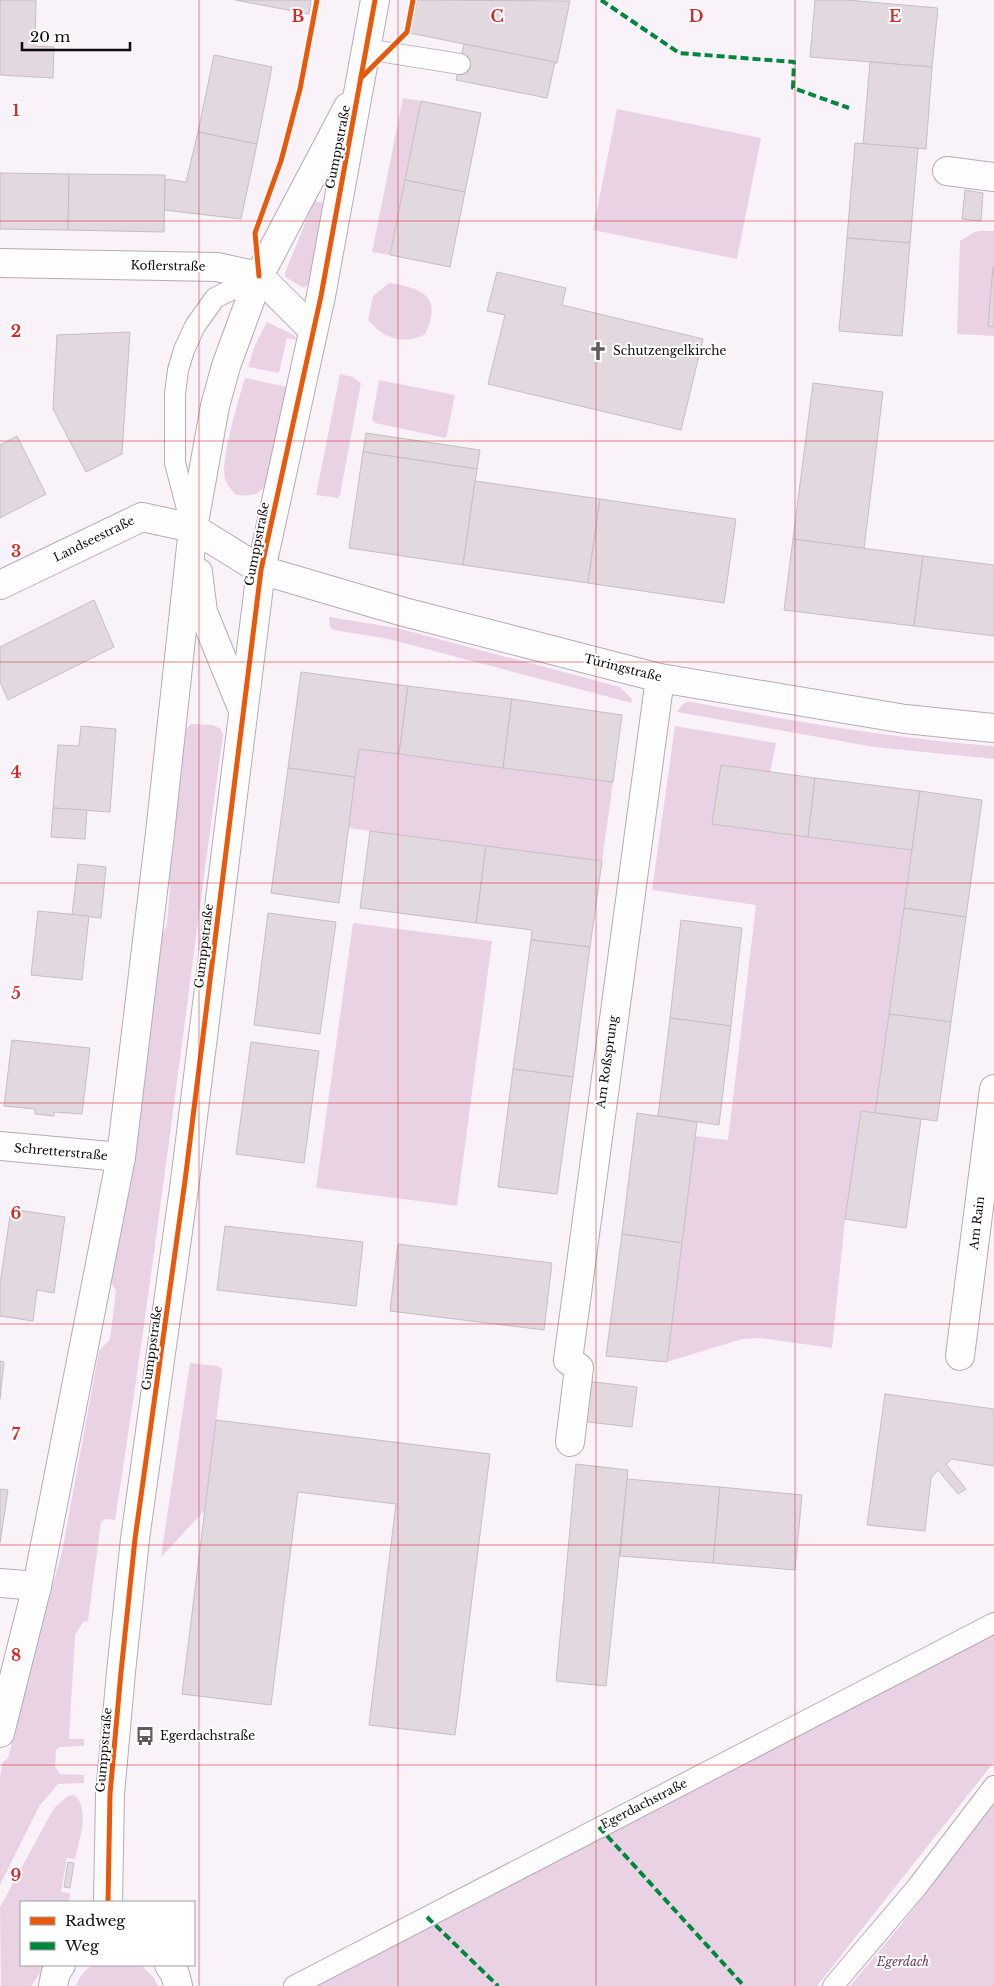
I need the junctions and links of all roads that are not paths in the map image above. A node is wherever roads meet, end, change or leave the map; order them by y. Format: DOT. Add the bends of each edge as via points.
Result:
graph roads {
  1 [pos="375,0"];
  2 [pos="366,49"];
  3 [pos="460,64"];
  4 [pos="360,82"];
  5 [pos="947,171"];
  6 [pos="994,177"];
  7 [pos="0,263"];
  8 [pos="260,276"];
  9 [pos="313,330"];
  10 [pos="192,528"];
  11 [pos="260,570"];
  12 [pos="0,585"];
  13 [pos="660,678"];
  14 [pos="243,711"];
  15 [pos="994,728"];
  16 [pos="994,1089"];
  17 [pos="0,1146"];
  18 [pos="121,1158"];
  19 [pos="960,1356"];
  20 [pos="570,1442"];
  21 [pos="0,1583"];
  22 [pos="37,1586"];
  23 [pos="994,1623"];
  24 [pos="0,1732"];
  25 [pos="994,1786"];
  26 [pos="108,1901"];
  27 [pos="60,1966"];
  28 [pos="170,1966"];
  29 [pos="52,1986"];
  30 [pos="178,1986"];
  31 [pos="294,1986"];
  32 [pos="833,1986"];
  1 -- 2 [label="street, Gumppstraße"];
  2 -- 3 [label="lane"];
  2 -- 4 [label="street, Gumppstraße"];
  4 -- 8 [label="street, Gumppstraße"];
  4 -- 9 [label="street, Gumppstraße"];
  5 -- 6 [label="street"];
  7 -- 8 [label="street, Koflerstraße" via="217,266"];
  8 -- 9 [label="street"];
  8 -- 10 [label="street, Gumppstraße" via="219,390"];
  8 -- 10 [label="lane" via="214,298 195,326 178,370 175,463"];
  9 -- 11 [label="street, Gumppstraße"];
  10 -- 11 [label="street, Gumppstraße"];
  10 -- 12 [label="street, Landseestraße" via="142,517"];
  10 -- 14 [label="street, Gumppstraße" via="203,612"];
  10 -- 18 [label="street, Gumppstraße"];
  11 -- 13 [label="street, Türingstraße" via="404,612"];
  11 -- 14 [label="street, Gumppstraße"];
  13 -- 15 [label="street, Türingstraße" via="905,719"];
  13 -- 20 [label="street, Am Roßsprung" via="568,1360 579,1368"];
  14 -- 26 [label="street, Gumppstraße" via="185,1181 135,1539 110,1794"];
  16 -- 19 [label="street, Am Rain"];
  17 -- 18 [label="street, Schretterstraße"];
  18 -- 22 [label="street, Gumppstraße"];
  21 -- 22 [label="street"];
  22 -- 24 [label="street, Gumppstraße"];
  23 -- 31 [label="lane, Egerdachstraße"];
  25 -- 32 [label="lane" via="917,1887"];
  27 -- 29 [label="street"];
  28 -- 30 [label="street"];
}
